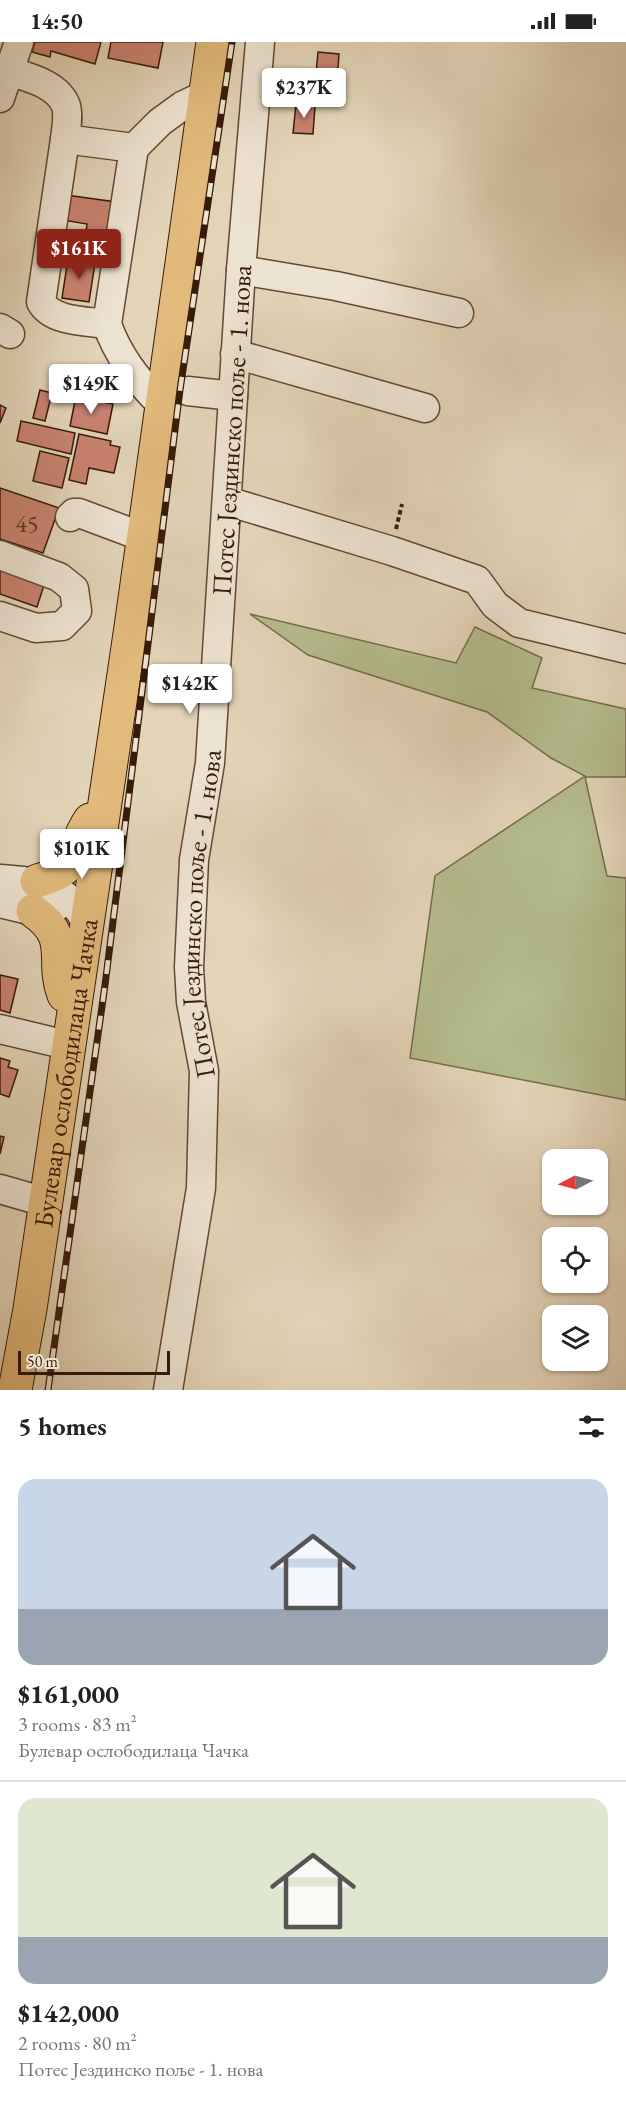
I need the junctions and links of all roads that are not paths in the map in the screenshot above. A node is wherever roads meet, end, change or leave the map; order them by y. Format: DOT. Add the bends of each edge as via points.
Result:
graph roads {
  1 [pos="19,42"];
  2 [pos="213,42"];
  3 [pos="260,42"];
  4 [pos="3,79"];
  5 [pos="205,95"];
  6 [pos="65,139"];
  7 [pos="134,148"];
  8 [pos="241,270"];
  9 [pos="459,313"];
  10 [pos="107,324"];
  11 [pos="235,354"];
  12 [pos="233,396"];
  13 [pos="175,397"];
  14 [pos="425,408"];
  15 [pos="227,501"];
  16 [pos="70,517"];
  17 [pos="143,537"];
  18 [pos="0,555"];
  19 [pos="0,616"];
  20 [pos="626,649"];
  21 [pos="104,806"];
  22 [pos="0,879"];
  23 [pos="35,896"];
  24 [pos="0,903"];
  25 [pos="83,906"];
  26 [pos="0,1029"];
  27 [pos="70,1030"];
  28 [pos="0,1189"];
  29 [pos="45,1202"];
  30 [pos="15,1390"];
  31 [pos="168,1390"];
  1 -- 4 [label="street"];
  2 -- 5 [label="main road, Булевар ослободилаца Чачка"];
  3 -- 8 [label="street, Потес Јездинско поље - 1. нова"];
  4 -- 6 [label="street" via="36,81 58,94 65,104"];
  5 -- 7 [label="street" via="160,122"];
  5 -- 13 [label="main road, Булевар ослободилаца Чачка"];
  6 -- 7 [label="street"];
  6 -- 10 [label="street" via="41,302 44,308 62,317"];
  7 -- 10 [label="street"];
  8 -- 9 [label="street"];
  8 -- 11 [label="street, Потес Јездинско поље - 1. нова"];
  10 -- 13 [label="street" via="129,369"];
  11 -- 12 [label="street, Потес Јездинско поље - 1. нова"];
  11 -- 14 [label="street"];
  12 -- 13 [label="street"];
  12 -- 15 [label="street, Потес Јездинско поље - 1. нова"];
  13 -- 17 [label="main road, Булевар ослободилаца Чачка"];
  15 -- 20 [label="street" via="477,580 495,605 519,623"];
  15 -- 31 [label="street, Потес Јездинско поље - 1. нова" via="210,763 194,860 190,955 191,1002 204,1071 201,1188"];
  16 -- 17 [label="street" via="79,513"];
  17 -- 21 [label="main road, Булевар ослободилаца Чачка"];
  18 -- 19 [label="street" via="58,577 74,589 77,611 62,626 36,628"];
  21 -- 23 [label="main road" via="89,822 73,860"];
  21 -- 25 [label="main road, Булевар ослободилаца Чачка"];
  22 -- 23 [label="street"];
  23 -- 24 [label="street"];
  23 -- 25 [label="street"];
  23 -- 27 [label="main road" via="52,927 59,951"];
  25 -- 27 [label="main road, Булевар ослободилаца Чачка"];
  26 -- 27 [label="street"];
  27 -- 29 [label="main road, Булевар ослободилаца Чачка"];
  28 -- 29 [label="street"];
  29 -- 30 [label="main road, Булевар ослободилаца Чачка"];
}
